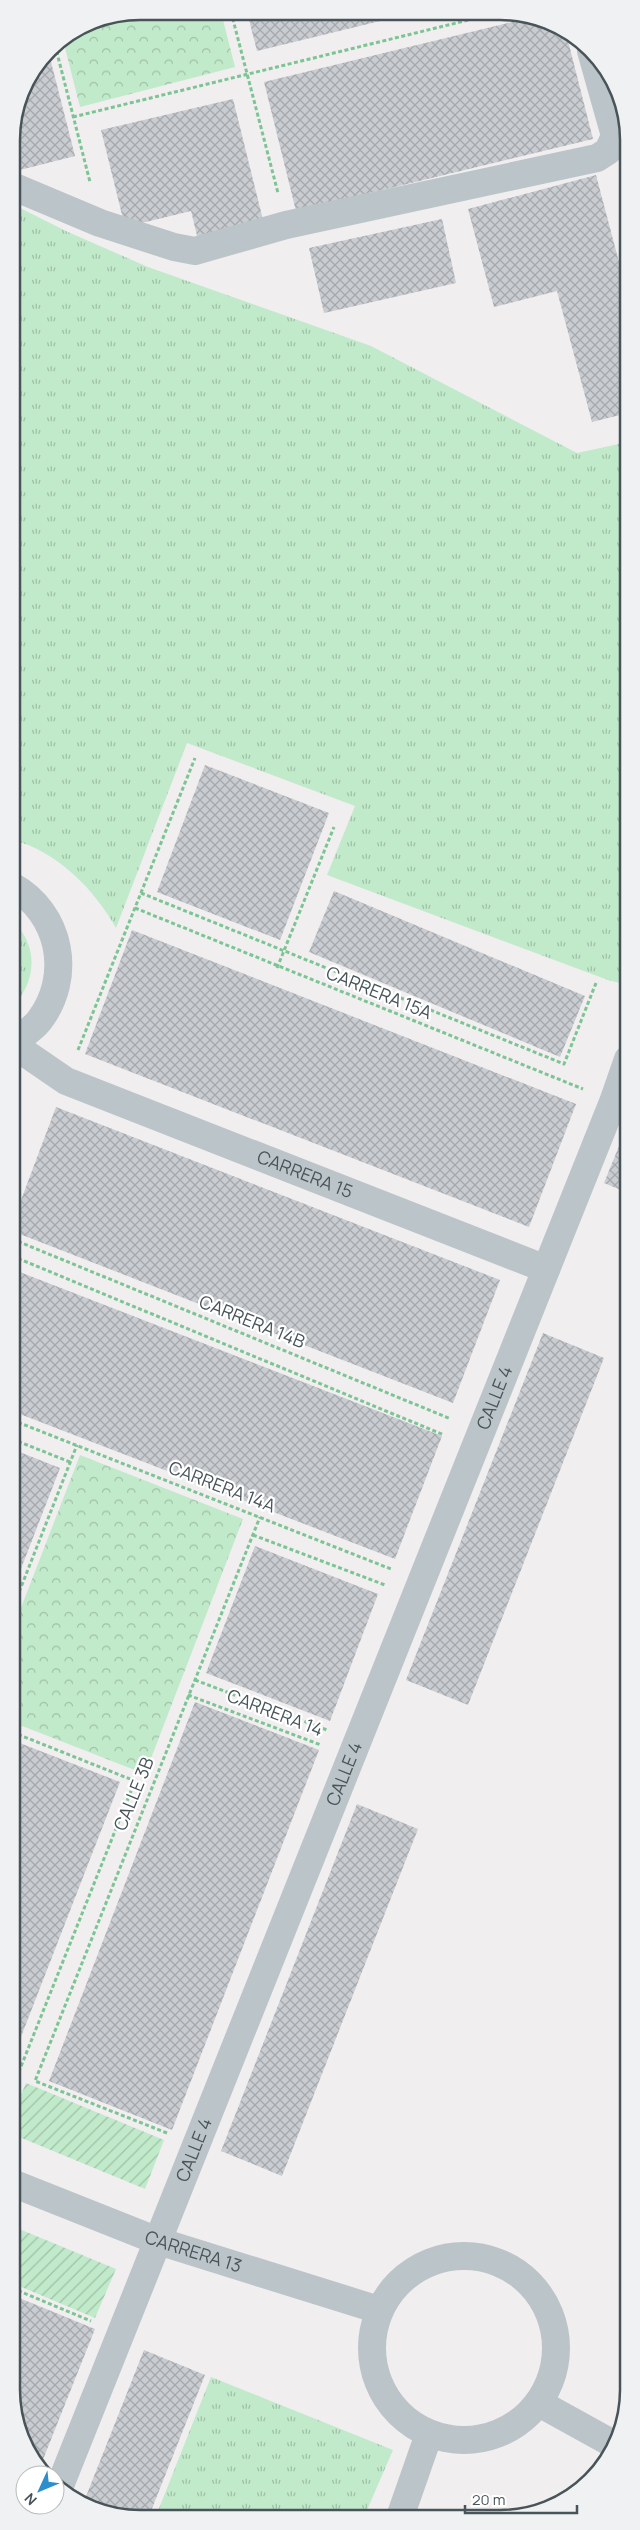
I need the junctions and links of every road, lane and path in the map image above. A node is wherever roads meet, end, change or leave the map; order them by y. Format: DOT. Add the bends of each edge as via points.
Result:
graph roads {
  1 [pos="233,20"];
  2 [pos="468,20"];
  3 [pos="57,54"];
  4 [pos="596,68"];
  5 [pos="247,74"];
  6 [pos="73,117"];
  7 [pos="20,189"];
  8 [pos="100,223"];
  9 [pos="286,225"];
  10 [pos="195,758"];
  11 [pos="334,827"];
  12 [pos="20,892"];
  13 [pos="141,893"];
  14 [pos="135,908"];
  15 [pos="284,951"];
  16 [pos="277,968"];
  17 [pos="596,983"];
  18 [pos="38,1022"];
  19 [pos="20,1037"];
  20 [pos="20,1048"];
  21 [pos="66,1080"];
  22 [pos="620,1082"];
  23 [pos="613,1102"];
  24 [pos="20,1242"];
  25 [pos="20,1259"];
  26 [pos="546,1269"];
  27 [pos="20,1423"];
  28 [pos="478,1439"];
  29 [pos="20,1442"];
  30 [pos="77,1445"];
  31 [pos="70,1462"];
  32 [pos="260,1517"];
  33 [pos="253,1535"];
  34 [pos="419,1588"];
  35 [pos="20,1590"];
  36 [pos="195,1680"];
  37 [pos="188,1695"];
  38 [pos="20,1735"];
  39 [pos="355,1749"];
  40 [pos="20,2069"];
  41 [pos="197,2145"];
  42 [pos="20,2186"];
  43 [pos="158,2241"];
  44 [pos="20,2291"];
  45 [pos="379,2310"];
  46 [pos="122,2334"];
  47 [pos="539,2403"];
  48 [pos="429,2434"];
  49 [pos="608,2441"];
  50 [pos="65,2473"];
  51 [pos="402,2510"];
  1 -- 5 [label="path"];
  2 -- 5 [label="path"];
  3 -- 6 [label="path"];
  4 -- 9 [label="street" via="615,136 613,144 603,155"];
  5 -- 6 [label="path"];
  5 -- 9 [label="path"];
  6 -- 8 [label="path"];
  7 -- 8 [label="street"];
  8 -- 9 [label="street" via="174,247 195,250"];
  10 -- 13 [label="path"];
  11 -- 15 [label="path"];
  12 -- 18 [label="street" via="40,910 56,940 59,975 55,992"];
  13 -- 14 [label="path"];
  13 -- 15 [label="path, CARRERA 15A"];
  14 -- 16 [label="path, CARRERA 15A"];
  14 -- 21 [label="path"];
  15 -- 16 [label="path"];
  15 -- 17 [label="path, CARRERA 15A" via="564,1064"];
  16 -- 23 [label="path, CARRERA 15A"];
  18 -- 19 [label="street"];
  18 -- 21 [label="street"];
  20 -- 21 [label="street, CARRERA 15"];
  21 -- 26 [label="street, CARRERA 15"];
  22 -- 23 [label="street, CALLE 4"];
  23 -- 26 [label="street, CALLE 4"];
  24 -- 28 [label="path, CARRERA 14B"];
  25 -- 28 [label="path, CARRERA 14B"];
  26 -- 28 [label="street, CALLE 4"];
  27 -- 30 [label="path, CARRERA 14A"];
  28 -- 34 [label="street, CALLE 4"];
  29 -- 31 [label="path"];
  30 -- 31 [label="path"];
  30 -- 32 [label="path, CARRERA 14A"];
  31 -- 35 [label="path"];
  32 -- 33 [label="path, CALLE 3B"];
  32 -- 34 [label="path, CARRERA 14A"];
  33 -- 34 [label="path, CARRERA 14A"];
  33 -- 36 [label="path, CALLE 3B"];
  34 -- 39 [label="street, CALLE 4"];
  36 -- 37 [label="path, CALLE 3B"];
  36 -- 39 [label="path, CARRERA 14"];
  37 -- 39 [label="path, CARRERA 14"];
  37 -- 41 [label="path, CALLE 3B" via="35,2081"];
  38 -- 40 [label="path, CALLE 3B" via="135,1781"];
  39 -- 41 [label="street, CALLE 4"];
  41 -- 43 [label="street, CALLE 4"];
  42 -- 43 [label="street, CARRERA 13"];
  43 -- 45 [label="street, CARRERA 13"];
  43 -- 46 [label="street, CALLE 4"];
  44 -- 46 [label="path"];
  45 -- 47 [label="street" via="396,2284 428,2262 451,2255 481,2256 511,2268 534,2287 551,2314 557,2345 553,2376"];
  45 -- 48 [label="street" via="371,2338 373,2368 384,2396 404,2419"];
  46 -- 50 [label="street, CALLE 4"];
  47 -- 48 [label="street" via="516,2425 488,2437 458,2441"];
  47 -- 49 [label="street"];
  48 -- 51 [label="street"];
}
